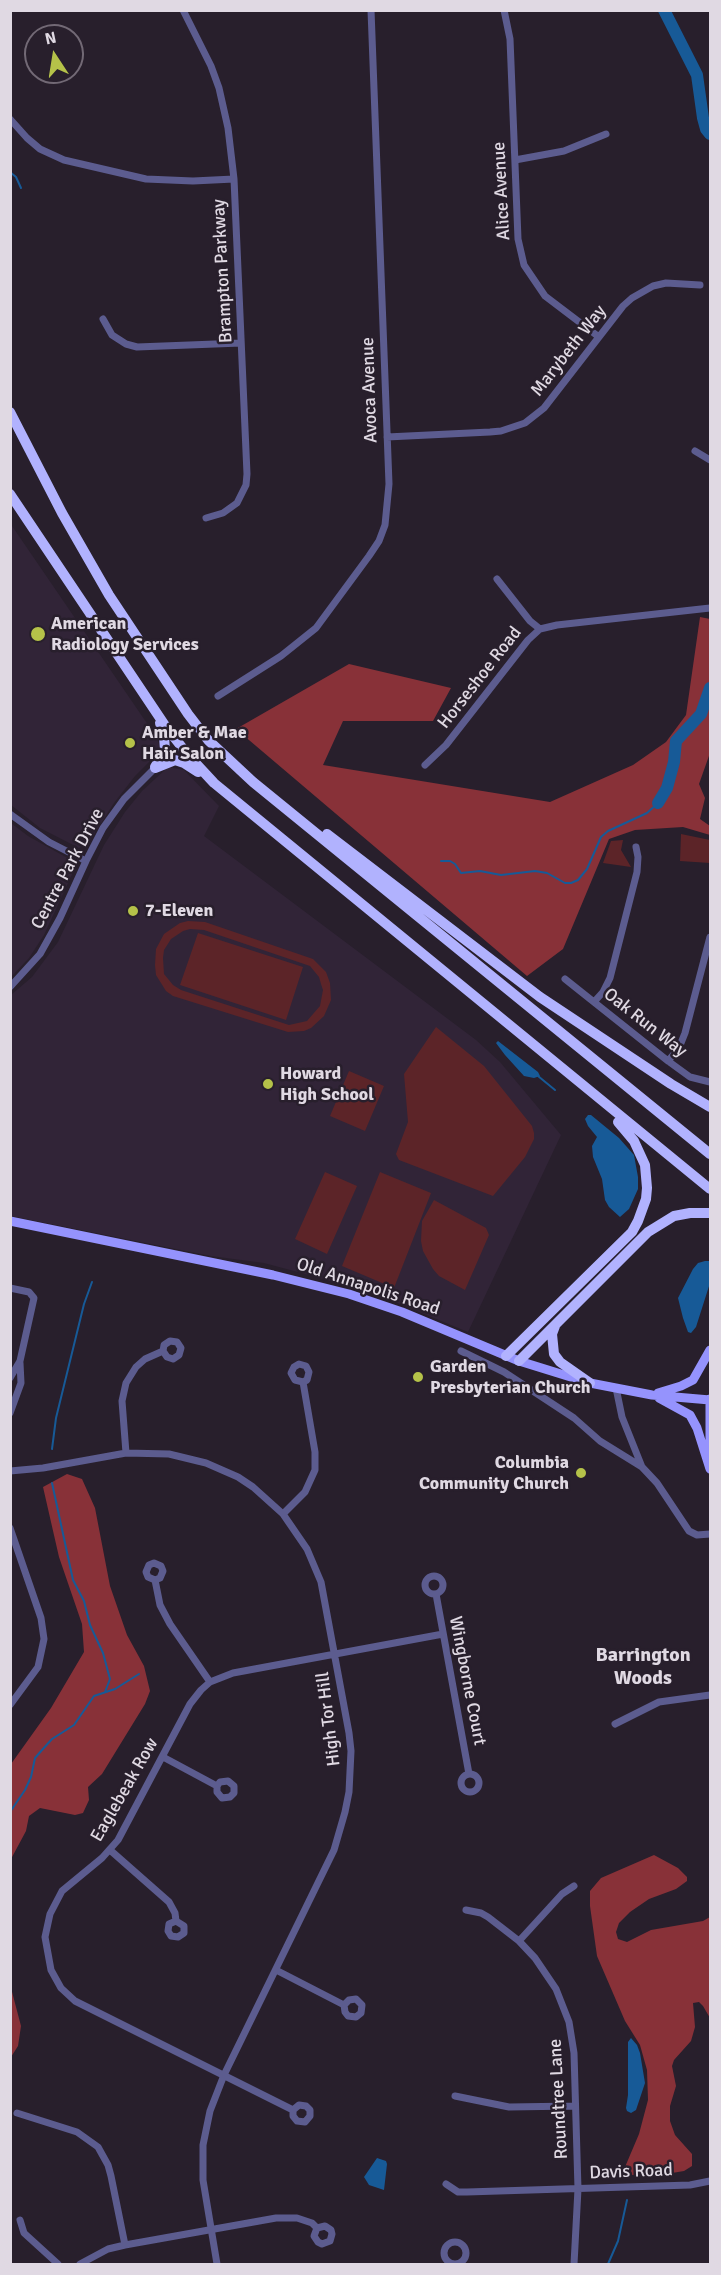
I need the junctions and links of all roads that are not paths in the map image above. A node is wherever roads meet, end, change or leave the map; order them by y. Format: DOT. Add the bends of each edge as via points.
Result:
graph roads {
  1 [pos="183,10"];
  2 [pos="371,10"];
  3 [pos="504,10"];
  4 [pos="10,119"];
  5 [pos="606,134"];
  6 [pos="515,160"];
  7 [pos="234,179"];
  8 [pos="700,285"];
  9 [pos="103,319"];
  10 [pos="599,337"];
  11 [pos="241,343"];
  12 [pos="10,412"];
  13 [pos="387,437"];
  14 [pos="695,451"];
  15 [pos="711,460"];
  16 [pos="10,494"];
  17 [pos="206,518"];
  18 [pos="496,579"];
  19 [pos="711,608"];
  20 [pos="540,629"];
  21 [pos="218,696"];
  22 [pos="156,713"];
  23 [pos="188,714"];
  24 [pos="425,765"];
  25 [pos="155,768"];
  26 [pos="214,783"];
  27 [pos="10,814"];
  28 [pos="636,847"];
  29 [pos="86,861"];
  30 [pos="711,937"];
  31 [pos="565,979"];
  32 [pos="10,987"];
  33 [pos="594,1002"];
  34 [pos="668,1061"];
  35 [pos="575,1080"];
  36 [pos="711,1082"];
  37 [pos="711,1107"];
  38 [pos="711,1154"];
  39 [pos="711,1189"];
  40 [pos="711,1213"];
  41 [pos="10,1221"];
  42 [pos="10,1288"];
  43 [pos="555,1325"];
  44 [pos="711,1350"];
  45 [pos="461,1351"];
  46 [pos="163,1352"];
  47 [pos="506,1356"];
  48 [pos="20,1360"];
  49 [pos="519,1361"];
  50 [pos="10,1378"];
  51 [pos="303,1382"];
  52 [pos="590,1383"];
  53 [pos="616,1388"];
  54 [pos="652,1395"];
  55 [pos="711,1399"];
  56 [pos="10,1413"];
  57 [pos="126,1453"];
  58 [pos="711,1464"];
  59 [pos="642,1467"];
  60 [pos="711,1469"];
  61 [pos="10,1471"];
  62 [pos="283,1514"];
  63 [pos="10,1528"];
  64 [pos="711,1534"];
  65 [pos="12,1541"];
  66 [pos="154,1580"];
  67 [pos="436,1594"];
  68 [pos="443,1634"];
  69 [pos="336,1654"];
  70 [pos="210,1682"];
  71 [pos="711,1695"];
  72 [pos="10,1705"];
  73 [pos="615,1724"];
  74 [pos="163,1757"];
  75 [pos="469,1774"];
  76 [pos="217,1786"];
  77 [pos="110,1850"];
  78 [pos="574,1886"];
  79 [pos="466,1910"];
  80 [pos="176,1920"];
  81 [pos="519,1941"];
  82 [pos="276,1970"];
  83 [pos="344,2005"];
  84 [pos="224,2075"];
  85 [pos="455,2096"];
  86 [pos="575,2106"];
  87 [pos="293,2110"];
  88 [pos="17,2113"];
  89 [pos="711,2181"];
  90 [pos="446,2184"];
  91 [pos="578,2189"];
  92 [pos="20,2220"];
  93 [pos="317,2228"];
  94 [pos="211,2229"];
  95 [pos="125,2245"];
  96 [pos="58,2265"];
  97 [pos="80,2265"];
  98 [pos="217,2265"];
  99 [pos="574,2265"];
  1 -- 7 [label="street, Brampton Parkway" via="219,88"];
  2 -- 13 [label="street, Avoca Avenue"];
  3 -- 6 [label="street, Alice Avenue" via="510,39"];
  4 -- 7 [label="street" via="40,148 64,160 146,179"];
  5 -- 6 [label="street" via="564,151"];
  6 -- 10 [label="street, Alice Avenue" via="518,239 524,265 545,296"];
  7 -- 11 [label="street, Brampton Parkway"];
  8 -- 10 [label="street, Marybeth Way" via="666,283 642,291 623,306"];
  9 -- 11 [label="street" via="112,335 137,347"];
  10 -- 13 [label="street, Marybeth Way" via="544,408 525,423 501,431"];
  11 -- 17 [label="street, Brampton Parkway" via="246,485 230,510"];
  12 -- 23 [label="highway" via="92,567"];
  13 -- 21 [label="street, Avoca Avenue" via="388,507 374,548 315,628 281,656"];
  14 -- 15 [label="street"];
  16 -- 22 [label="highway"];
  18 -- 20 [label="street"];
  19 -- 20 [label="street, Horseshoe Road"];
  20 -- 24 [label="street, Horseshoe Road" via="528,639 446,745"];
  22 -- 25 [label="highway" via="165,751"];
  22 -- 26 [label="highway"];
  23 -- 37 [label="highway" via="236,763 503,969 585,1028"];
  23 -- 38 [label="highway" via="208,740 253,783"];
  25 -- 26 [label="highway" via="175,760"];
  25 -- 29 [label="street, Centre Park Drive" via="124,799"];
  26 -- 35 [label="highway"];
  27 -- 29 [label="street"];
  28 -- 33 [label="street" via="637,872 610,978"];
  29 -- 32 [label="street, Centre Park Drive" via="40,954"];
  30 -- 34 [label="street" via="685,1034"];
  31 -- 33 [label="street, Oak Run Way"];
  33 -- 34 [label="street, Oak Run Way"];
  34 -- 36 [label="street, Oak Run Way" via="690,1077"];
  35 -- 39 [label="highway"];
  35 -- 47 [label="highway" via="634,1141 645,1165 646,1199 632,1232"];
  40 -- 43 [label="highway" via="675,1216 648,1232"];
  41 -- 47 [label="main road, Old Annapolis Road" via="349,1294"];
  42 -- 48 [label="street" via="34,1295"];
  43 -- 49 [label="highway"];
  43 -- 52 [label="highway" via="555,1354"];
  44 -- 54 [label="main road" via="693,1380"];
  45 -- 59 [label="street" via="504,1372"];
  46 -- 57 [label="street" via="145,1359 126,1383 122,1401"];
  47 -- 49 [label="main road, Old Annapolis Road"];
  48 -- 50 [label="street"];
  48 -- 56 [label="street" via="21,1383"];
  49 -- 52 [label="main road, Old Annapolis Road"];
  51 -- 62 [label="street" via="315,1470 309,1486"];
  52 -- 53 [label="main road, Old Annapolis Road"];
  53 -- 54 [label="main road, Old Annapolis Road"];
  53 -- 59 [label="street" via="622,1417"];
  54 -- 55 [label="main road, Old Annapolis Road"];
  54 -- 60 [label="main road" via="690,1414"];
  55 -- 58 [label="main road"];
  57 -- 61 [label="street, High Tor Hill"];
  57 -- 62 [label="street, High Tor Hill" via="169,1454 206,1463 238,1477"];
  59 -- 64 [label="street" via="689,1531"];
  62 -- 69 [label="street, High Tor Hill" via="307,1549 321,1582"];
  63 -- 65 [label="street"];
  65 -- 72 [label="street" via="41,1618 44,1638 38,1667"];
  66 -- 70 [label="street" via="165,1616"];
  67 -- 68 [label="street, Wingborne Court"];
  68 -- 69 [label="street"];
  68 -- 75 [label="street, Wingborne Court"];
  69 -- 70 [label="street" via="233,1673"];
  69 -- 82 [label="street, High Tor Hill" via="351,1751 345,1812 334,1850"];
  70 -- 74 [label="street, Eaglebeak Row" via="195,1697"];
  71 -- 73 [label="street" via="659,1702"];
  74 -- 76 [label="street"];
  74 -- 77 [label="street, Eaglebeak Row"];
  77 -- 80 [label="street" via="164,1895"];
  77 -- 84 [label="street, Eaglebeak Row" via="62,1891 55,1903 45,1936 51,1970 62,1988 86,2008"];
  78 -- 81 [label="street"];
  79 -- 81 [label="street, Roundtree Lane" via="488,1917"];
  81 -- 86 [label="street, Roundtree Lane" via="547,1974 564,2006 574,2053"];
  82 -- 83 [label="street"];
  82 -- 84 [label="street, High Tor Hill"];
  84 -- 87 [label="street, Eaglebeak Row"];
  84 -- 94 [label="street, High Tor Hill" via="210,2111 203,2145 203,2180"];
  85 -- 86 [label="street" via="509,2107"];
  86 -- 91 [label="street, Roundtree Lane"];
  88 -- 95 [label="street" via="77,2132 98,2147 108,2165"];
  89 -- 91 [label="street, Davis Road"];
  90 -- 91 [label="street, Davis Road" via="458,2192"];
  91 -- 99 [label="street, Roundtree Lane"];
  92 -- 96 [label="street" via="24,2233"];
  93 -- 94 [label="street" via="287,2217"];
  94 -- 95 [label="street"];
  94 -- 98 [label="street, High Tor Hill"];
  95 -- 97 [label="street"];
}
